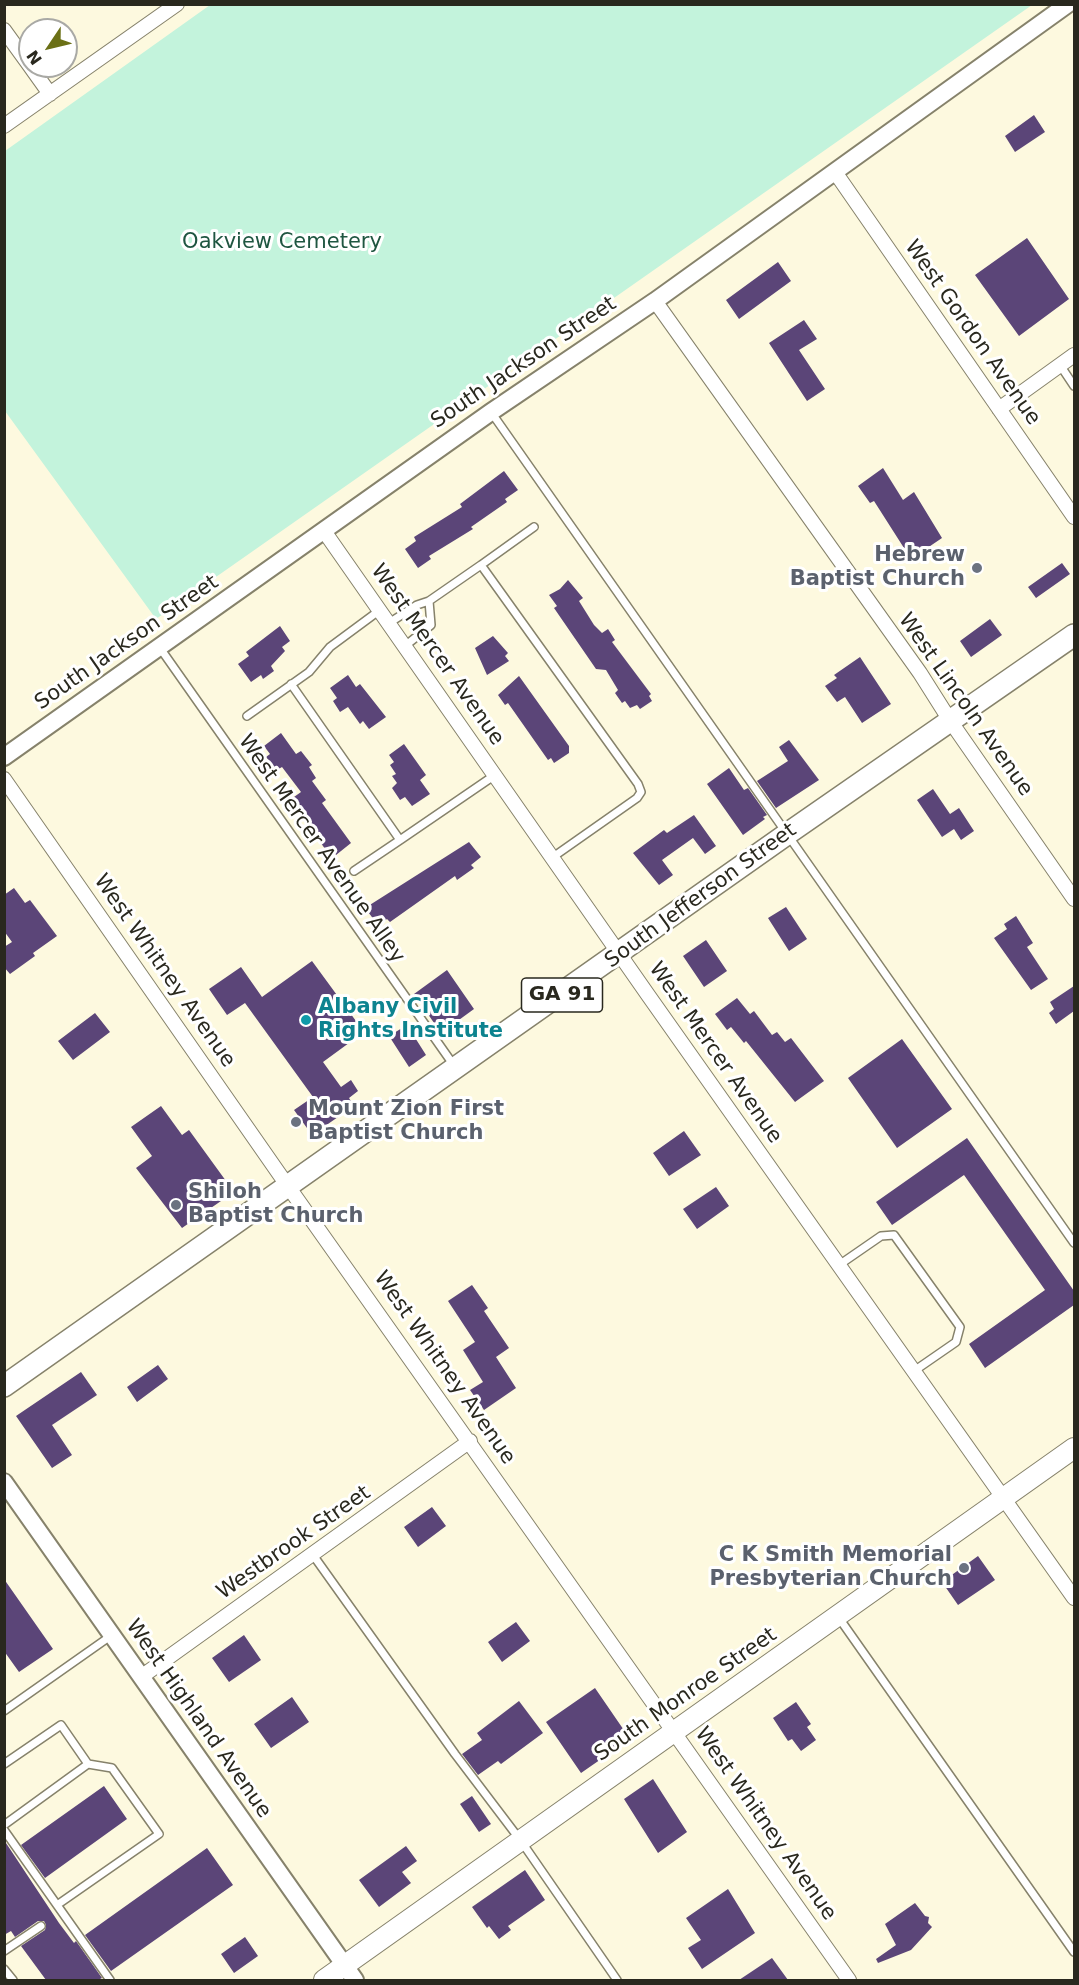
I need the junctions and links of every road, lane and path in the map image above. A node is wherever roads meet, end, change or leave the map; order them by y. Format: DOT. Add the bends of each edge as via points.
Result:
graph roads {
  1 [pos="177,4"];
  2 [pos="1068,4"];
  3 [pos="4,30"];
  4 [pos="18,49"];
  5 [pos="39,78"];
  6 [pos="50,94"];
  7 [pos="4,126"];
  8 [pos="835,172"];
  9 [pos="655,301"];
  10 [pos="1074,355"];
  11 [pos="1060,365"];
  12 [pos="1074,386"];
  13 [pos="999,409"];
  14 [pos="491,412"];
  15 [pos="1074,517"];
  16 [pos="534,527"];
  17 [pos="324,531"];
  18 [pos="481,565"];
  19 [pos="429,601"];
  20 [pos="380,610"];
  21 [pos="389,623"];
  22 [pos="1074,635"];
  23 [pos="405,646"];
  24 [pos="160,648"];
  25 [pos="291,684"];
  26 [pos="247,716"];
  27 [pos="951,722"];
  28 [pos="4,757"];
  29 [pos="495,775"];
  30 [pos="4,779"];
  31 [pos="788,834"];
  32 [pos="400,840"];
  33 [pos="552,857"];
  34 [pos="354,871"];
  35 [pos="1074,899"];
  36 [pos="620,954"];
  37 [pos="456,1069"];
  38 [pos="289,1186"];
  39 [pos="1074,1243"];
  40 [pos="839,1265"];
  41 [pos="914,1371"];
  42 [pos="4,1386"];
  43 [pos="470,1441"];
  44 [pos="1074,1449"];
  45 [pos="4,1482"];
  46 [pos="1005,1498"];
  47 [pos="313,1555"];
  48 [pos="1074,1598"];
  49 [pos="838,1616"];
  50 [pos="112,1635"];
  51 [pos="141,1677"];
  52 [pos="4,1711"];
  53 [pos="675,1732"];
  54 [pos="4,1764"];
  55 [pos="88,1764"];
  56 [pos="4,1825"];
  57 [pos="4,1830"];
  58 [pos="521,1841"];
  59 [pos="57,1905"];
  60 [pos="41,1926"];
  61 [pos="4,1952"];
  62 [pos="1074,1952"];
  63 [pos="4,1968"];
  64 [pos="350,1973"];
  65 [pos="13,1980"];
  66 [pos="110,1980"];
  67 [pos="324,1980"];
  68 [pos="617,1980"];
  69 [pos="849,1980"];
  1 -- 6 [label="street"];
  2 -- 8 [label="street, South Jackson Street"];
  3 -- 4 [label="street"];
  5 -- 6 [label="street"];
  6 -- 7 [label="street"];
  8 -- 9 [label="street, South Jackson Street"];
  8 -- 13 [label="street, West Gordon Avenue"];
  9 -- 14 [label="street, South Jackson Street"];
  9 -- 27 [label="street, West Lincoln Avenue"];
  10 -- 11 [label="street"];
  11 -- 12 [label="lane"];
  11 -- 13 [label="street"];
  13 -- 15 [label="street, West Gordon Avenue"];
  14 -- 17 [label="street, South Jackson Street"];
  14 -- 31 [label="lane"];
  16 -- 18 [label="lane"];
  17 -- 20 [label="street, West Mercer Avenue"];
  17 -- 24 [label="street, South Jackson Street"];
  18 -- 19 [label="lane"];
  18 -- 33 [label="lane" via="641,792"];
  19 -- 21 [label="lane"];
  19 -- 23 [label="lane" via="431,625"];
  20 -- 21 [label="street, West Mercer Avenue"];
  20 -- 25 [label="lane" via="330,647 309,672"];
  21 -- 23 [label="street, West Mercer Avenue"];
  22 -- 27 [label="main road, South Jefferson Street / GA 91"];
  23 -- 29 [label="street, West Mercer Avenue"];
  24 -- 28 [label="street, South Jackson Street"];
  24 -- 37 [label="lane, West Mercer Avenue Alley"];
  25 -- 26 [label="lane"];
  25 -- 32 [label="lane"];
  27 -- 31 [label="main road, South Jefferson Street / GA 91"];
  27 -- 35 [label="street, West Lincoln Avenue"];
  29 -- 32 [label="lane"];
  29 -- 33 [label="street, West Mercer Avenue"];
  30 -- 38 [label="street, West Whitney Avenue"];
  31 -- 36 [label="main road, South Jefferson Street / GA 91"];
  31 -- 39 [label="lane"];
  32 -- 34 [label="lane"];
  33 -- 36 [label="street, West Mercer Avenue"];
  36 -- 37 [label="main road, South Jefferson Street / GA 91"];
  36 -- 40 [label="street, West Mercer Avenue"];
  37 -- 38 [label="main road, South Jefferson Street / GA 91"];
  38 -- 42 [label="main road, South Jefferson Street / GA 91"];
  38 -- 43 [label="street, West Whitney Avenue"];
  40 -- 41 [label="street, West Mercer Avenue"];
  40 -- 41 [label="lane" via="881,1236 894,1235 960,1327 956,1342"];
  41 -- 46 [label="street, West Mercer Avenue"];
  43 -- 47 [label="street, Westbrook Street"];
  43 -- 53 [label="street, West Whitney Avenue"];
  44 -- 46 [label="main road, South Monroe Street"];
  45 -- 50 [label="street, West Highland Avenue"];
  46 -- 48 [label="street, West Mercer Avenue"];
  46 -- 49 [label="main road, South Monroe Street"];
  47 -- 51 [label="street, Westbrook Street"];
  47 -- 58 [label="lane"];
  49 -- 53 [label="main road, South Monroe Street"];
  49 -- 62 [label="lane"];
  50 -- 51 [label="street, West Highland Avenue"];
  50 -- 52 [label="lane"];
  51 -- 64 [label="street, West Highland Avenue"];
  53 -- 58 [label="main road, South Monroe Street"];
  53 -- 69 [label="street, West Whitney Avenue"];
  54 -- 55 [label="lane" via="61,1725"];
  55 -- 56 [label="lane"];
  55 -- 59 [label="lane" via="112,1767 159,1834"];
  57 -- 59 [label="lane"];
  58 -- 64 [label="main road, South Monroe Street"];
  58 -- 68 [label="lane"];
  59 -- 66 [label="lane"];
  60 -- 61 [label="lane"];
  63 -- 65 [label="lane"];
  64 -- 67 [label="main road, South Monroe Street"];
}
